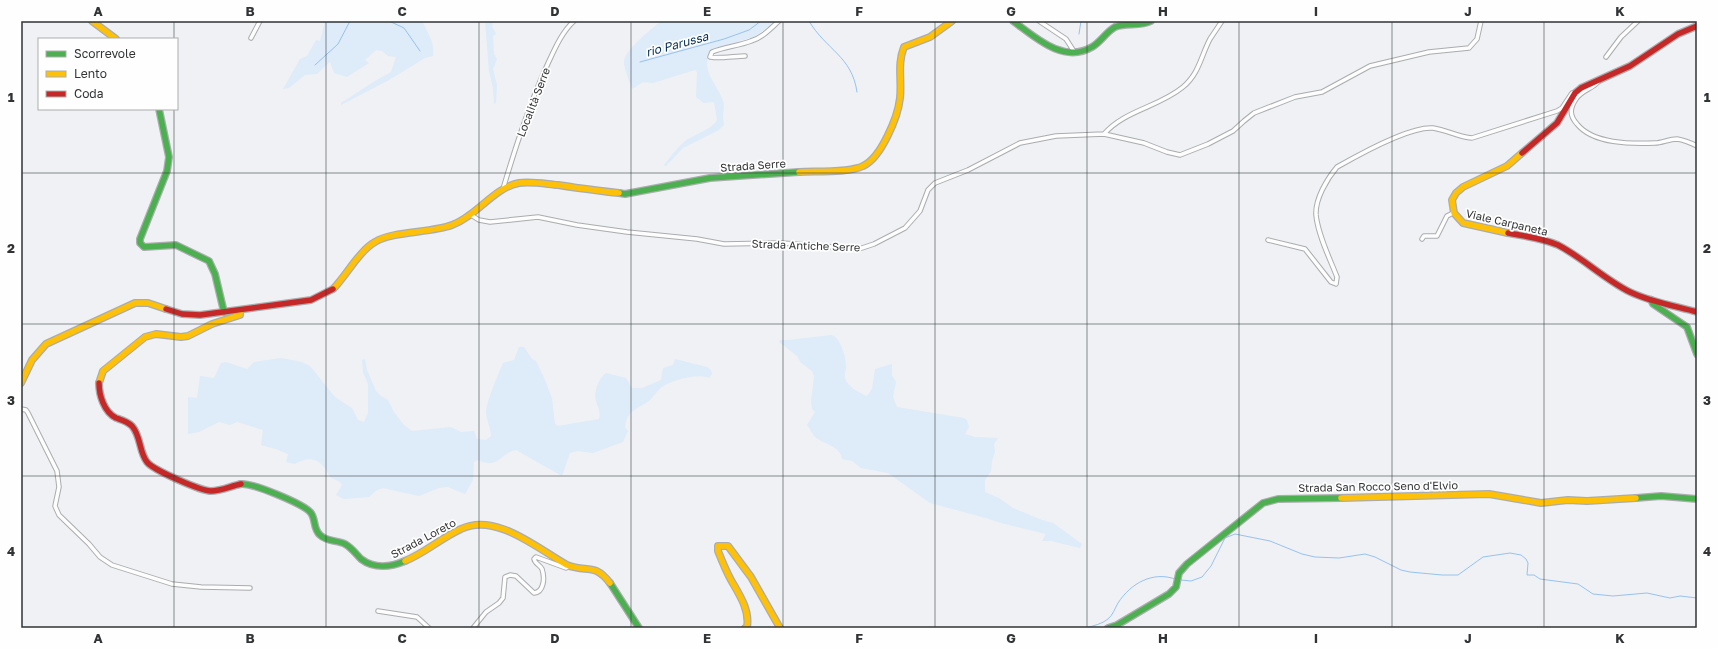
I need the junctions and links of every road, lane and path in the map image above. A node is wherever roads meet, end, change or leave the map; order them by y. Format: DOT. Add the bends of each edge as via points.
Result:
graph roads {
  1 [pos="92,21"];
  2 [pos="260,21"];
  3 [pos="574,21"];
  4 [pos="779,21"];
  5 [pos="952,21"];
  6 [pos="1013,21"];
  7 [pos="1039,21"];
  8 [pos="1151,21"];
  9 [pos="1222,21"];
  10 [pos="1481,21"];
  11 [pos="1638,21"];
  12 [pos="1697,26"];
  13 [pos="115,38"];
  14 [pos="251,38"];
  15 [pos="1075,54"];
  16 [pos="745,56"];
  17 [pos="1606,57"];
  18 [pos="1599,79"];
  19 [pos="1575,93"];
  20 [pos="159,110"];
  21 [pos="1104,134"];
  22 [pos="1697,146"];
  23 [pos="503,189"];
  24 [pos="1453,212"];
  25 [pos="471,215"];
  26 [pos="1422,239"];
  27 [pos="1268,240"];
  28 [pos="1651,300"];
  29 [pos="240,310"];
  30 [pos="224,312"];
  31 [pos="1697,312"];
  32 [pos="1697,354"];
  33 [pos="21,383"];
  34 [pos="21,409"];
  35 [pos="1697,499"];
  36 [pos="569,566"];
  37 [pos="250,588"];
  38 [pos="378,611"];
  39 [pos="1113,627"];
  40 [pos="429,628"];
  41 [pos="473,628"];
  42 [pos="639,628"];
  43 [pos="745,628"];
  44 [pos="780,628"];
  1 -- 13 [label="street"];
  2 -- 14 [label="street"];
  3 -- 23 [label="street, Località Serre" via="556,45 535,92"];
  4 -- 16 [label="street" via="765,34 752,41 719,49 710,56"];
  5 -- 23 [label="street, Strada Serre" via="930,37 904,47 900,54 900,99 897,114 883,142 864,165 853,169 710,178 625,194 539,183 520,183"];
  6 -- 15 [label="street" via="1050,46 1064,53"];
  7 -- 15 [label="street" via="1066,39"];
  8 -- 15 [label="street" via="1139,25 1119,26 1108,32 1092,47"];
  9 -- 21 [label="street" via="1210,39 1196,74 1191,80 1166,98 1122,118"];
  10 -- 21 [label="street, Strada Antiche Serre" via="1477,39 1469,48 1429,52 1370,66 1329,89 1254,113 1234,131 1187,153 1174,154 1144,143"];
  11 -- 17 [label="street"];
  12 -- 18 [label="street, Viale Carpaneta" via="1678,34 1630,66"];
  18 -- 19 [label="street, Viale Carpaneta"];
  18 -- 22 [label="street" via="1597,84 1580,94 1571,109 1572,118 1579,127 1616,143 1656,143 1674,139"];
  19 -- 24 [label="street, Viale Carpaneta" via="1558,122 1507,166 1456,191 1452,197"];
  19 -- 27 [label="street" via="1572,93 1557,111 1472,138 1433,128 1411,131 1337,167 1323,190 1316,215 1337,278 1336,284 1331,282 1305,249"];
  20 -- 30 [label="street" via="169,162 140,243 144,247 176,245 209,261 215,274"];
  21 -- 25 [label="street, Strada Antiche Serre" via="1056,136 1014,145 968,170 935,183 928,190 920,211 905,228 859,249 782,243 724,244 538,217 490,222"];
  23 -- 25 [label="street, Strada Serre"];
  24 -- 26 [label="street" via="1447,216 1437,236 1424,236"];
  24 -- 28 [label="street, Viale Carpaneta" via="1458,220 1465,224 1546,240 1612,282"];
  25 -- 29 [label="street, Strada Serre" via="453,225 400,234 374,242 339,283 317,298"];
  28 -- 31 [label="street, Viale Carpaneta"];
  28 -- 32 [label="street" via="1687,327"];
  29 -- 30 [label="street, Strada Serre"];
  29 -- 36 [label="street, Strada Loreto" via="240,315 212,324 188,336 156,334 145,337 103,371 99,378 98,386 103,400 112,414 128,422 136,432 144,458 153,467 209,491 244,484 304,507 315,518 317,533 320,536 342,543 374,566 386,567 400,563 476,523 507,530"];
  30 -- 33 [label="street, Strada Serre" via="182,314 148,303 135,304 46,344 32,360"];
  34 -- 37 [label="street" via="28,413 57,472 59,487 55,506 59,515 100,557 112,565 172,584"];
  35 -- 39 [label="street, Strada San Rocco Seno d'Elvio" via="1662,496 1541,503 1489,494 1278,499 1256,507 1187,564 1179,573 1174,590"];
  36 -- 41 [label="street" via="566,568 536,557 535,563 542,570 543,583 538,593 534,593 516,576 505,577 503,598 486,612"];
  36 -- 42 [label="street, Strada Loreto" via="593,567 603,576"];
  38 -- 40 [label="street" via="417,617"];
  43 -- 44 [label="street" via="748,621 741,596 731,580 718,546 728,546 751,577"];
}
